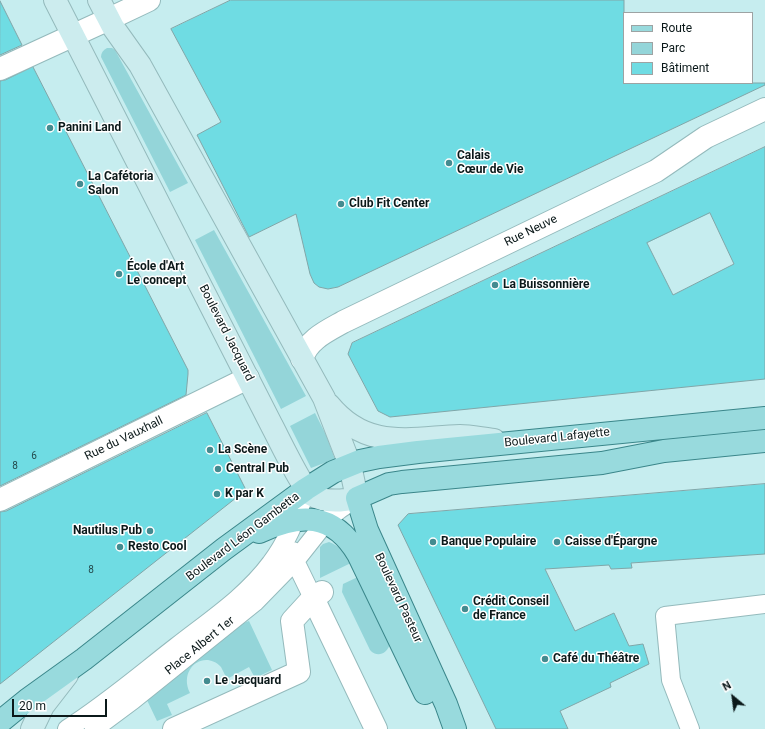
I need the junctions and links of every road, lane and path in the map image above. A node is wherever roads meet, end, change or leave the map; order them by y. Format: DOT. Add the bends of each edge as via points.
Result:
graph roads {
  1 [pos="55,0"];
  2 [pos="98,0"];
  3 [pos="148,0"];
  4 [pos="109,19"];
  5 [pos="74,36"];
  6 [pos="0,69"];
  7 [pos="765,109"];
  8 [pos="302,358"];
  9 [pos="248,378"];
  10 [pos="324,398"];
  11 [pos="765,418"];
  12 [pos="765,441"];
  13 [pos="513,443"];
  14 [pos="350,465"];
  15 [pos="306,489"];
  16 [pos="357,498"];
  17 [pos="0,500"];
  18 [pos="295,520"];
  19 [pos="326,523"];
  20 [pos="224,549"];
  21 [pos="295,561"];
  22 [pos="318,595"];
  23 [pos="765,604"];
  24 [pos="84,660"];
  25 [pos="0,722"];
  26 [pos="96,724"];
  27 [pos="32,729"];
  28 [pos="67,729"];
  29 [pos="174,729"];
  30 [pos="376,729"];
  31 [pos="443,729"];
  32 [pos="455,729"];
  33 [pos="690,729"];
  1 -- 5 [label="street, Boulevard Jacquard"];
  2 -- 4 [label="street"];
  3 -- 4 [label="street"];
  4 -- 5 [label="street"];
  4 -- 8 [label="street" via="140,65"];
  5 -- 6 [label="street"];
  5 -- 9 [label="street, Boulevard Jacquard"];
  7 -- 8 [label="street, Rue Neuve" via="706,137 656,171 343,322 314,340"];
  8 -- 10 [label="street"];
  9 -- 15 [label="street, Boulevard Jacquard"];
  9 -- 17 [label="street, Rue du Vauxhall"];
  10 -- 13 [label="street" via="340,417 376,437 405,440 461,436"];
  10 -- 14 [label="street"];
  11 -- 13 [label="main road, Boulevard Lafayette"];
  12 -- 16 [label="main road" via="664,451 602,464 402,482 389,484"];
  13 -- 14 [label="main road, Boulevard Lafayette" via="385,456"];
  14 -- 15 [label="main road, Boulevard Lafayette"];
  14 -- 16 [label="street, Boulevard Pasteur"];
  15 -- 16 [label="street" via="317,497 328,500"];
  15 -- 18 [label="lane, Boulevard Léon Gambetta"];
  15 -- 20 [label="main road, Boulevard Léon Gambetta"];
  16 -- 19 [label="lane, Place Albert 1er" via="340,509"];
  16 -- 32 [label="main road, Boulevard Pasteur" via="367,530"];
  18 -- 19 [label="main road, Boulevard Pasteur"];
  18 -- 20 [label="main road, Boulevard Pasteur" via="272,526"];
  18 -- 21 [label="lane" via="292,541"];
  18 -- 26 [label="lane, Boulevard Léon Gambetta" via="272,562 249,588"];
  19 -- 21 [label="lane, Place Albert 1er"];
  19 -- 31 [label="main road, Boulevard Pasteur" via="341,533 358,554"];
  20 -- 24 [label="main road, Boulevard Léon Gambetta"];
  21 -- 22 [label="lane"];
  21 -- 26 [label="lane, Place Albert 1er" via="255,602"];
  22 -- 29 [label="street" via="292,621 299,672"];
  22 -- 30 [label="street"];
  23 -- 33 [label="lane" via="665,616 671,680"];
  24 -- 25 [label="main road, Boulevard Léon Gambetta" via="44,687"];
  24 -- 27 [label="street" via="68,673 50,696"];
  26 -- 28 [label="lane, Boulevard Léon Gambetta"];
}
